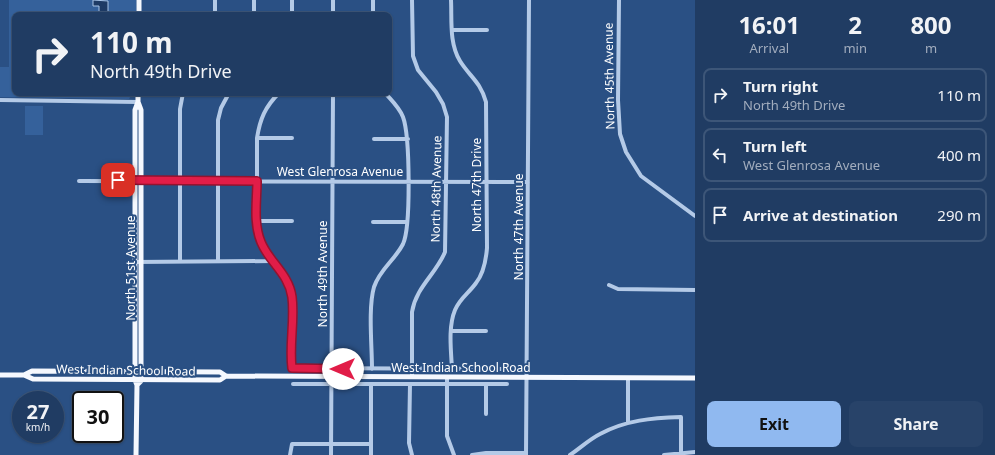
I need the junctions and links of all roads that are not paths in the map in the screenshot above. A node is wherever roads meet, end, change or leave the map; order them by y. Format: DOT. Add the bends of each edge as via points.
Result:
graph roads {
  1 [pos="139,0"];
  2 [pos="215,0"];
  3 [pos="254,0"];
  4 [pos="292,0"];
  5 [pos="333,0"];
  6 [pos="373,0"];
  7 [pos="412,0"];
  8 [pos="452,0"];
  9 [pos="529,0"];
  10 [pos="619,0"];
  11 [pos="139,12"];
  12 [pos="215,12"];
  13 [pos="254,12"];
  14 [pos="292,12"];
  15 [pos="333,12"];
  16 [pos="373,12"];
  17 [pos="452,30"];
  18 [pos="487,30"];
  19 [pos="138,96"];
  20 [pos="182,96"];
  21 [pos="227,96"];
  22 [pos="276,96"];
  23 [pos="333,96"];
  24 [pos="388,96"];
  25 [pos="0,100"];
  26 [pos="138,102"];
  27 [pos="257,138"];
  28 [pos="292,138"];
  29 [pos="374,139"];
  30 [pos="408,139"];
  31 [pos="135,180"];
  32 [pos="79,181"];
  33 [pos="141,181"];
  34 [pos="180,181"];
  35 [pos="219,181"];
  36 [pos="257,181"];
  37 [pos="333,181"];
  38 [pos="408,181"];
  39 [pos="447,182"];
  40 [pos="486,182"];
  41 [pos="528,182"];
  42 [pos="695,216"];
  43 [pos="257,221"];
  44 [pos="292,221"];
  45 [pos="373,222"];
  46 [pos="407,222"];
  47 [pos="218,261"];
  48 [pos="272,261"];
  49 [pos="134,262"];
  50 [pos="141,262"];
  51 [pos="180,262"];
  52 [pos="609,285"];
  53 [pos="695,290"];
  54 [pos="452,331"];
  55 [pos="486,331"];
  56 [pos="332,368"];
  57 [pos="372,369"];
  58 [pos="412,369"];
  59 [pos="452,369"];
  60 [pos="516,369"];
  61 [pos="137,372"];
  62 [pos="0,375"];
  63 [pos="24,375"];
  64 [pos="226,376"];
  65 [pos="332,377"];
  66 [pos="412,377"];
  67 [pos="447,377"];
  68 [pos="526,378"];
  69 [pos="628,378"];
  70 [pos="695,378"];
  71 [pos="137,382"];
  72 [pos="293,384"];
  73 [pos="332,384"];
  74 [pos="371,384"];
  75 [pos="410,384"];
  76 [pos="447,384"];
  77 [pos="486,384"];
  78 [pos="507,384"];
  79 [pos="486,414"];
  80 [pos="628,422"];
  81 [pos="331,444"];
  82 [pos="371,444"];
  83 [pos="681,452"];
  84 [pos="695,452"];
  85 [pos="526,454"];
  86 [pos="136,455"];
  87 [pos="290,455"];
  88 [pos="331,455"];
  89 [pos="371,455"];
  90 [pos="412,455"];
  91 [pos="454,455"];
  92 [pos="472,455"];
  93 [pos="570,455"];
  94 [pos="664,455"];
  1 -- 11 [label="main road"];
  2 -- 12 [label="street"];
  3 -- 13 [label="street"];
  4 -- 14 [label="street"];
  5 -- 15 [label="street"];
  6 -- 16 [label="street"];
  7 -- 39 [label="street, North 48th Avenue" via="413,56 418,70 443,104 447,117"];
  8 -- 17 [label="street, North 47th Drive"];
  9 -- 41 [label="street, North 47th Avenue"];
  10 -- 42 [label="street, North 45th Avenue" via="618,100 620,134 626,152 641,176"];
  17 -- 18 [label="street"];
  17 -- 40 [label="street, North 47th Drive" via="459,59 477,80 486,102"];
  19 -- 26 [label="main road, North 51st Avenue"];
  20 -- 34 [label="street" via="180,108"];
  21 -- 35 [label="street" via="218,120"];
  22 -- 27 [label="street" via="265,108"];
  23 -- 37 [label="street, North 49th Avenue"];
  24 -- 30 [label="street" via="400,110"];
  25 -- 26 [label="street"];
  26 -- 31 [label="main road, North 51st Avenue" via="135,110"];
  26 -- 33 [label="main road, North 51st Avenue" via="141,110"];
  27 -- 28 [label="street"];
  27 -- 36 [label="street"];
  29 -- 30 [label="street"];
  30 -- 38 [label="street"];
  31 -- 32 [label="street, West Glenrosa Avenue"];
  31 -- 33 [label="street, West Glenrosa Avenue"];
  31 -- 49 [label="main road, North 51st Avenue"];
  33 -- 34 [label="street, West Glenrosa Avenue"];
  33 -- 50 [label="main road, North 51st Avenue"];
  34 -- 35 [label="street, West Glenrosa Avenue"];
  34 -- 51 [label="street"];
  35 -- 36 [label="street, West Glenrosa Avenue"];
  35 -- 47 [label="street"];
  36 -- 37 [label="street, West Glenrosa Avenue"];
  36 -- 43 [label="street"];
  37 -- 38 [label="street, West Glenrosa Avenue"];
  37 -- 56 [label="street, North 49th Avenue"];
  38 -- 39 [label="street, West Glenrosa Avenue"];
  38 -- 46 [label="street"];
  39 -- 40 [label="street, West Glenrosa Avenue"];
  39 -- 58 [label="street, North 48th Avenue" via="445,252 441,262 423,284 413,302"];
  40 -- 41 [label="street, West Glenrosa Avenue"];
  40 -- 54 [label="street, North 47th Drive" via="486,262 476,283 462,297 455,310"];
  41 -- 68 [label="street, North 47th Avenue"];
  43 -- 44 [label="street"];
  43 -- 48 [label="street" via="261,243"];
  45 -- 46 [label="street"];
  46 -- 57 [label="street" via="403,243 380,273 374,287"];
  47 -- 48 [label="street"];
  47 -- 51 [label="street"];
  48 -- 56 [label="street, West Indian School Road" via="288,282 292,297 292,368"];
  49 -- 50 [label="street"];
  49 -- 61 [label="main road, North 51st Avenue"];
  50 -- 51 [label="street"];
  50 -- 61 [label="main road, North 51st Avenue"];
  52 -- 53 [label="street" via="618,289"];
  54 -- 55 [label="street"];
  54 -- 59 [label="street, North 47th Drive"];
  56 -- 57 [label="street, West Indian School Road"];
  56 -- 65 [label="street, North 49th Avenue"];
  57 -- 58 [label="street, West Indian School Road"];
  58 -- 59 [label="street, West Indian School Road"];
  58 -- 66 [label="street, North 48th Avenue"];
  59 -- 60 [label="street, West Indian School Road"];
  61 -- 63 [label="main road, West Indian School Road" via="32,371"];
  61 -- 64 [label="main road, West Indian School Road" via="220,372"];
  61 -- 71 [label="main road, North 51st Avenue"];
  62 -- 63 [label="main road, West Indian School Road"];
  63 -- 71 [label="main road, West Indian School Road" via="32,378"];
  64 -- 65 [label="main road, West Indian School Road"];
  64 -- 71 [label="main road, West Indian School Road" via="220,380"];
  65 -- 66 [label="main road, West Indian School Road"];
  65 -- 73 [label="street, North 49th Avenue"];
  66 -- 67 [label="main road, West Indian School Road"];
  67 -- 68 [label="main road, West Indian School Road"];
  67 -- 76 [label="street"];
  68 -- 69 [label="main road, West Indian School Road"];
  68 -- 85 [label="street, North 47th Avenue"];
  69 -- 70 [label="main road, West Indian School Road"];
  69 -- 80 [label="street"];
  71 -- 86 [label="main road, North 51st Avenue"];
  72 -- 73 [label="street, West Indian School Road"];
  73 -- 74 [label="street, West Indian School Road"];
  73 -- 81 [label="street, North 49th Avenue"];
  74 -- 75 [label="street, West Indian School Road"];
  74 -- 82 [label="street"];
  75 -- 76 [label="street, West Indian School Road"];
  75 -- 90 [label="street" via="409,443"];
  76 -- 77 [label="street, West Indian School Road"];
  76 -- 91 [label="street" via="447,436"];
  77 -- 78 [label="street, West Indian School Road"];
  77 -- 79 [label="street"];
  80 -- 83 [label="street" via="655,417 681,417"];
  80 -- 93 [label="street" via="599,434"];
  81 -- 82 [label="street"];
  81 -- 87 [label="street" via="292,444"];
  81 -- 88 [label="street, North 49th Avenue"];
  82 -- 89 [label="street"];
  83 -- 84 [label="street"];
  83 -- 94 [label="street"];
  85 -- 92 [label="street"];
}
